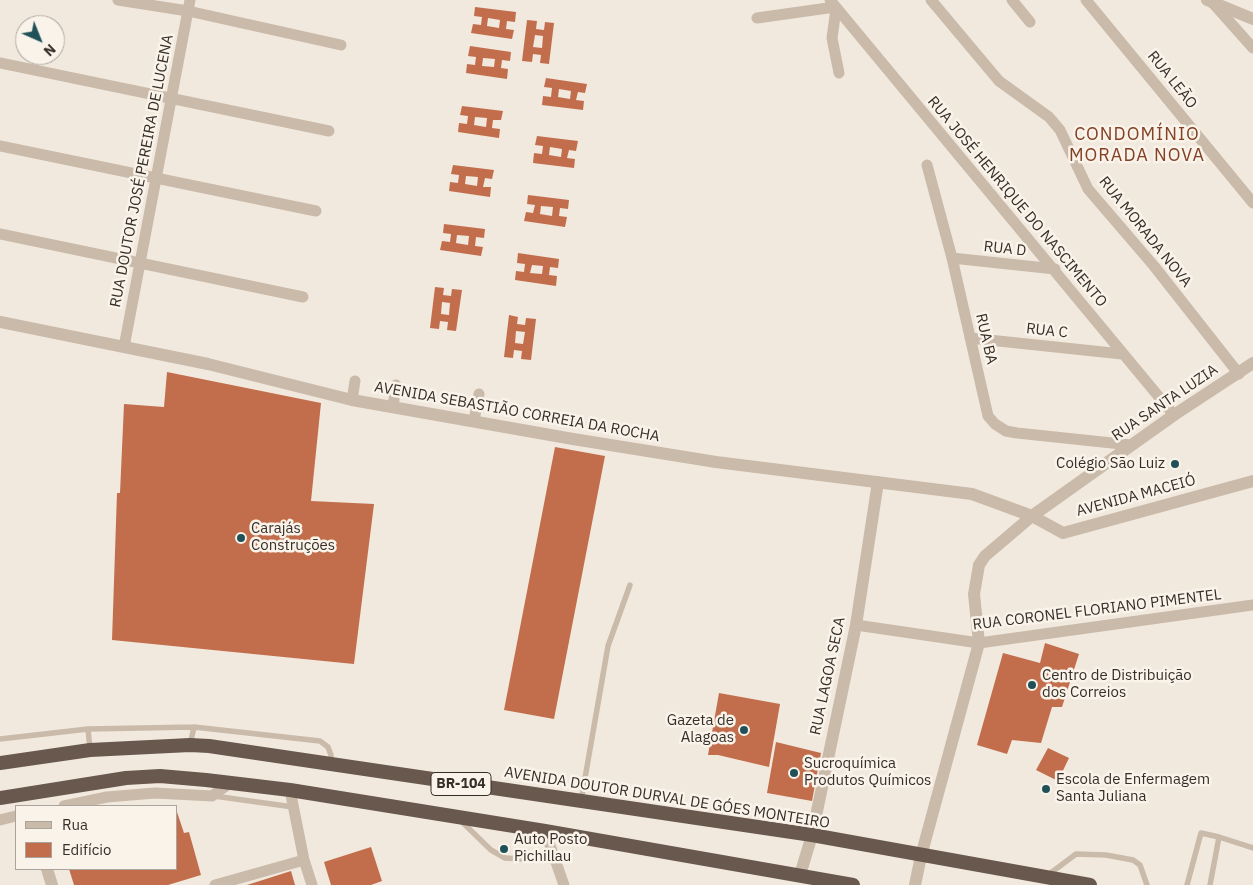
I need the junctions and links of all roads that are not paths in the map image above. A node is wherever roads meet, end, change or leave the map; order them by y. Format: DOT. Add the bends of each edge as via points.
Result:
graph roads {
  1 [pos="118,0"];
  2 [pos="931,0"];
  3 [pos="1012,0"];
  4 [pos="1086,0"];
  5 [pos="1210,1"];
  6 [pos="834,5"];
  7 [pos="189,6"];
  8 [pos="757,18"];
  9 [pos="1253,19"];
  10 [pos="1030,22"];
  11 [pos="341,45"];
  12 [pos="1253,48"];
  13 [pos="0,63"];
  14 [pos="839,73"];
  15 [pos="170,97"];
  16 [pos="329,130"];
  17 [pos="0,146"];
  18 [pos="927,165"];
  19 [pos="156,178"];
  20 [pos="1253,203"];
  21 [pos="316,211"];
  22 [pos="0,234"];
  23 [pos="952,258"];
  24 [pos="141,263"];
  25 [pos="1054,269"];
  26 [pos="303,297"];
  27 [pos="0,322"];
  28 [pos="970,338"];
  29 [pos="124,347"];
  30 [pos="1122,354"];
  31 [pos="1253,363"];
  32 [pos="1239,374"];
  33 [pos="355,381"];
  34 [pos="396,385"];
  35 [pos="479,394"];
  36 [pos="352,400"];
  37 [pos="393,407"];
  38 [pos="1174,415"];
  39 [pos="474,421"];
  40 [pos="1131,445"];
  41 [pos="1253,481"];
  42 [pos="878,482"];
  43 [pos="1032,516"];
  44 [pos="630,585"];
  45 [pos="1253,606"];
  46 [pos="856,625"];
  47 [pos="979,642"];
  48 [pos="194,727"];
  49 [pos="88,730"];
  50 [pos="0,739"];
  51 [pos="190,745"];
  52 [pos="90,750"];
  53 [pos="0,763"];
  54 [pos="331,764"];
  55 [pos="230,783"];
  56 [pos="290,790"];
  57 [pos="212,796"];
  58 [pos="0,798"];
  59 [pos="581,802"];
  60 [pos="69,805"];
  61 [pos="293,807"];
  62 [pos="15,816"];
  63 [pos="457,817"];
  64 [pos="0,820"];
  65 [pos="545,831"];
  66 [pos="812,836"];
  67 [pos="1219,837"];
  68 [pos="1253,848"];
  69 [pos="921,856"];
  70 [pos="304,860"];
  71 [pos="556,861"];
  72 [pos="47,870"];
  73 [pos="1045,877"];
  74 [pos="799,880"];
  75 [pos="52,885"];
  76 [pos="215,885"];
  77 [pos="312,885"];
  78 [pos="564,885"];
  79 [pos="854,885"];
  80 [pos="915,885"];
  81 [pos="1090,885"];
  82 [pos="1147,885"];
  83 [pos="1187,885"];
  84 [pos="1210,885"];
  1 -- 7 [label="street"];
  2 -- 32 [label="street, RUA MORADA NOVA" via="999,81 1049,117 1060,130 1088,189"];
  3 -- 10 [label="street"];
  4 -- 20 [label="street, RUA LEÃO"];
  5 -- 9 [label="street"];
  5 -- 12 [label="street"];
  6 -- 8 [label="street"];
  6 -- 14 [label="street" via="832,38"];
  6 -- 25 [label="street, RUA JOSÉ HENRIQUE DO NASCIMENTO"];
  7 -- 11 [label="street"];
  7 -- 15 [label="street, RUA DOUTOR JOSÉ PEREIRA DE LUCENA"];
  13 -- 15 [label="street"];
  15 -- 16 [label="street"];
  15 -- 19 [label="street, RUA DOUTOR JOSÉ PEREIRA DE LUCENA"];
  17 -- 19 [label="street"];
  18 -- 23 [label="street, RUA BA"];
  19 -- 21 [label="street"];
  19 -- 24 [label="street, RUA DOUTOR JOSÉ PEREIRA DE LUCENA"];
  22 -- 24 [label="street"];
  23 -- 25 [label="street, RUA D"];
  23 -- 28 [label="street, RUA BA"];
  24 -- 26 [label="street"];
  24 -- 29 [label="street, RUA DOUTOR JOSÉ PEREIRA DE LUCENA"];
  25 -- 30 [label="street, RUA JOSÉ HENRIQUE DO NASCIMENTO"];
  27 -- 29 [label="street, AVENIDA SEBASTIÃO CORREIA DA ROCHA"];
  28 -- 30 [label="street, RUA C"];
  28 -- 40 [label="street, RUA BA" via="988,416 994,424 1017,434"];
  29 -- 36 [label="street, AVENIDA SEBASTIÃO CORREIA DA ROCHA"];
  30 -- 38 [label="street, RUA JOSÉ HENRIQUE DO NASCIMENTO"];
  31 -- 32 [label="street, RUA SANTA LUZIA"];
  32 -- 38 [label="street, RUA SANTA LUZIA"];
  33 -- 36 [label="street"];
  34 -- 37 [label="street"];
  35 -- 39 [label="street"];
  36 -- 37 [label="street, AVENIDA SEBASTIÃO CORREIA DA ROCHA"];
  37 -- 39 [label="street, AVENIDA SEBASTIÃO CORREIA DA ROCHA"];
  38 -- 40 [label="street, RUA SANTA LUZIA"];
  39 -- 42 [label="street, AVENIDA SEBASTIÃO CORREIA DA ROCHA" via="716,462"];
  40 -- 43 [label="street, RUA SANTA LUZIA"];
  41 -- 43 [label="street, AVENIDA MACEIÓ" via="1063,533"];
  42 -- 43 [label="street, AVENIDA SEBASTIÃO CORREIA DA ROCHA" via="972,494"];
  42 -- 46 [label="street, RUA LAGOA SECA"];
  43 -- 47 [label="street, RUA SANTA LUZIA" via="985,556 979,566 974,594"];
  44 -- 59 [label="lane" via="608,646"];
  45 -- 47 [label="street, RUA CORONEL FLORIANO PIMENTEL"];
  46 -- 47 [label="street, RUA CORONEL FLORIANO PIMENTEL"];
  46 -- 66 [label="street, RUA LAGOA SECA"];
  47 -- 69 [label="street, RUA SANTA LUZIA"];
  48 -- 49 [label="lane"];
  48 -- 51 [label="lane"];
  48 -- 54 [label="lane" via="320,741 328,747"];
  49 -- 50 [label="lane"];
  49 -- 52 [label="lane"];
  51 -- 52 [label="highway, AVENIDA DOUTOR DURVAL DE GÓES MONTEIRO / BR-104"];
  51 -- 54 [label="highway, AVENIDA DOUTOR DURVAL DE GÓES MONTEIRO / BR-104"];
  52 -- 53 [label="highway, AVENIDA DOUTOR DURVAL DE GÓES MONTEIRO / BR-104"];
  54 -- 59 [label="highway, AVENIDA DOUTOR DURVAL DE GÓES MONTEIRO / BR-104"];
  55 -- 56 [label="highway, BR-104"];
  55 -- 57 [label="street"];
  55 -- 58 [label="highway, BR-104" via="160,776 126,778"];
  56 -- 61 [label="street"];
  56 -- 63 [label="highway, BR-104"];
  57 -- 60 [label="street" via="155,793"];
  57 -- 61 [label="lane"];
  59 -- 66 [label="highway, AVENIDA DOUTOR DURVAL DE GÓES MONTEIRO / BR-104"];
  61 -- 70 [label="street"];
  62 -- 64 [label="street"];
  63 -- 65 [label="highway, BR-104"];
  63 -- 71 [label="lane" via="491,850 505,858"];
  65 -- 71 [label="street"];
  65 -- 74 [label="highway, BR-104"];
  66 -- 69 [label="highway, AVENIDA DOUTOR DURVAL DE GÓES MONTEIRO / BR-104"];
  66 -- 74 [label="street, RUA LAGOA SECA"];
  67 -- 68 [label="lane"];
  67 -- 83 [label="lane" via="1201,833"];
  67 -- 84 [label="lane"];
  69 -- 73 [label="highway, AVENIDA DOUTOR DURVAL DE GÓES MONTEIRO / BR-104"];
  69 -- 80 [label="street, RUA SANTA LUZIA"];
  70 -- 76 [label="street"];
  70 -- 77 [label="street"];
  71 -- 78 [label="street"];
  72 -- 75 [label="street"];
  73 -- 81 [label="highway, AVENIDA DOUTOR DURVAL DE GÓES MONTEIRO / BR-104"];
  73 -- 82 [label="lane" via="1076,854 1106,855 1133,860 1140,865"];
  74 -- 79 [label="highway, BR-104"];
}
